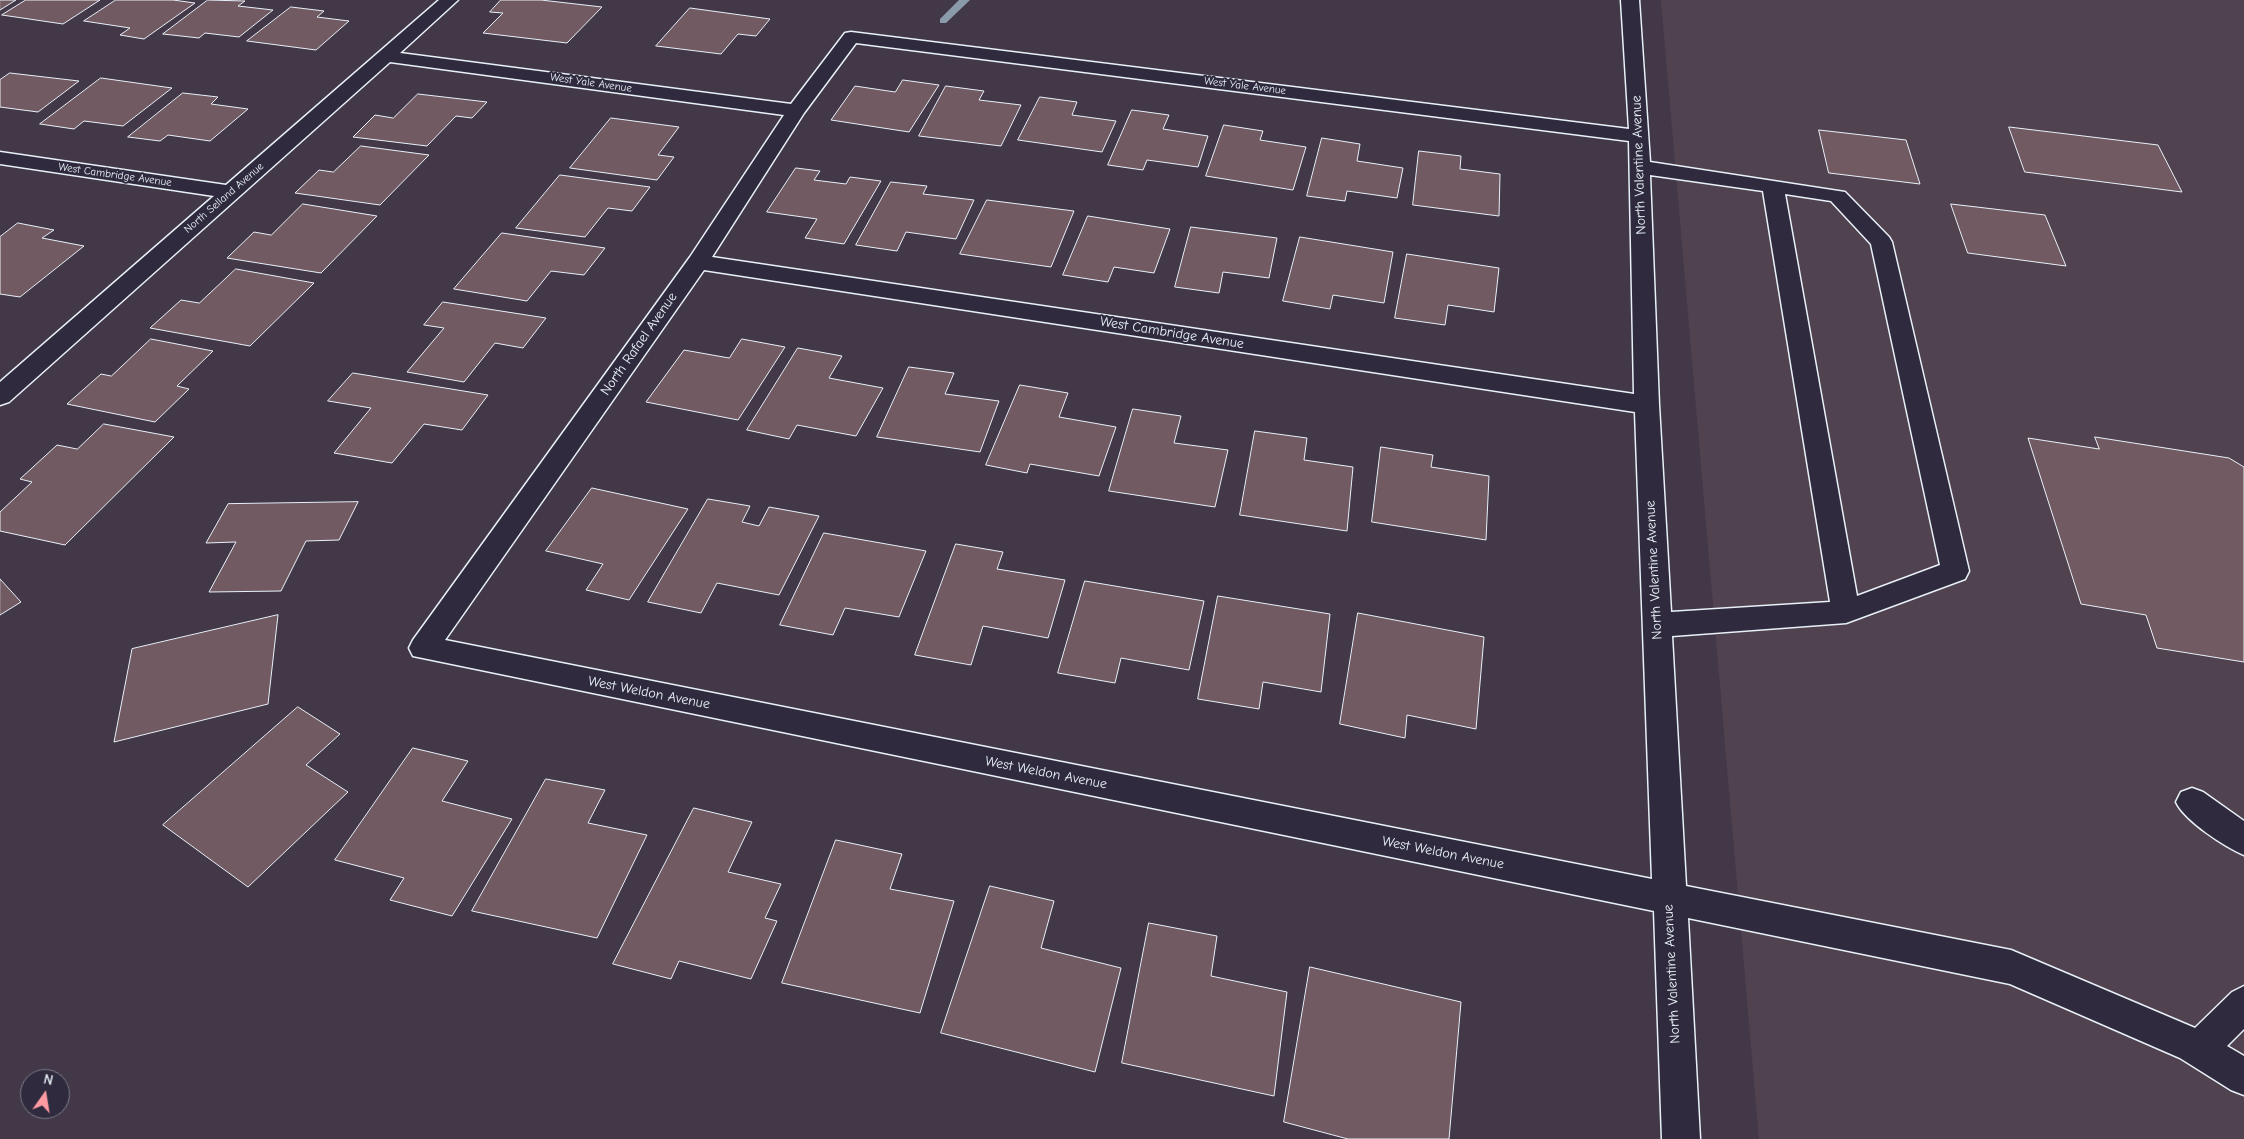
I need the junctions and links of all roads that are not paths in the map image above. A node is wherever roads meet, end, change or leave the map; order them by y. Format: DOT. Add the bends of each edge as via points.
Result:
graph roads {
  1 [pos="449,0"];
  2 [pos="1630,0"];
  3 [pos="851,37"];
  4 [pos="385,56"];
  5 [pos="796,110"];
  6 [pos="1639,136"];
  7 [pos="0,158"];
  8 [pos="1639,167"];
  9 [pos="1773,187"];
  10 [pos="230,192"];
  11 [pos="698,262"];
  12 [pos="0,396"];
  13 [pos="1647,405"];
  14 [pos="1846,612"];
  15 [pos="1657,625"];
  16 [pos="423,648"];
  17 [pos="2192,802"];
  18 [pos="2244,840"];
  19 [pos="1668,898"];
  20 [pos="2244,1004"];
  21 [pos="2199,1049"];
  22 [pos="2244,1077"];
  23 [pos="1681,1139"];
  1 -- 4 [label="street, North Selland Avenue"];
  2 -- 6 [label="street, North Valentine Avenue"];
  3 -- 5 [label="street, North Rafael Avenue"];
  3 -- 6 [label="street, West Yale Avenue"];
  4 -- 5 [label="street, West Yale Avenue"];
  4 -- 10 [label="street, North Selland Avenue"];
  5 -- 11 [label="street, North Rafael Avenue"];
  6 -- 8 [label="street, North Valentine Avenue"];
  7 -- 10 [label="street, West Cambridge Avenue"];
  8 -- 9 [label="street"];
  8 -- 13 [label="street, North Valentine Avenue"];
  9 -- 14 [label="street"];
  9 -- 14 [label="street" via="1838,196 1881,242 1955,571"];
  10 -- 12 [label="street, North Selland Avenue"];
  11 -- 13 [label="street, West Cambridge Avenue"];
  11 -- 16 [label="street, North Rafael Avenue"];
  13 -- 15 [label="street, North Valentine Avenue"];
  14 -- 15 [label="street"];
  15 -- 19 [label="street, North Valentine Avenue"];
  16 -- 19 [label="street, West Weldon Avenue"];
  17 -- 18 [label="street"];
  19 -- 21 [label="street, West Weldon Avenue" via="2011,968"];
  19 -- 23 [label="street, North Valentine Avenue"];
  20 -- 21 [label="street"];
  21 -- 22 [label="street, West Weldon Avenue"];
}
